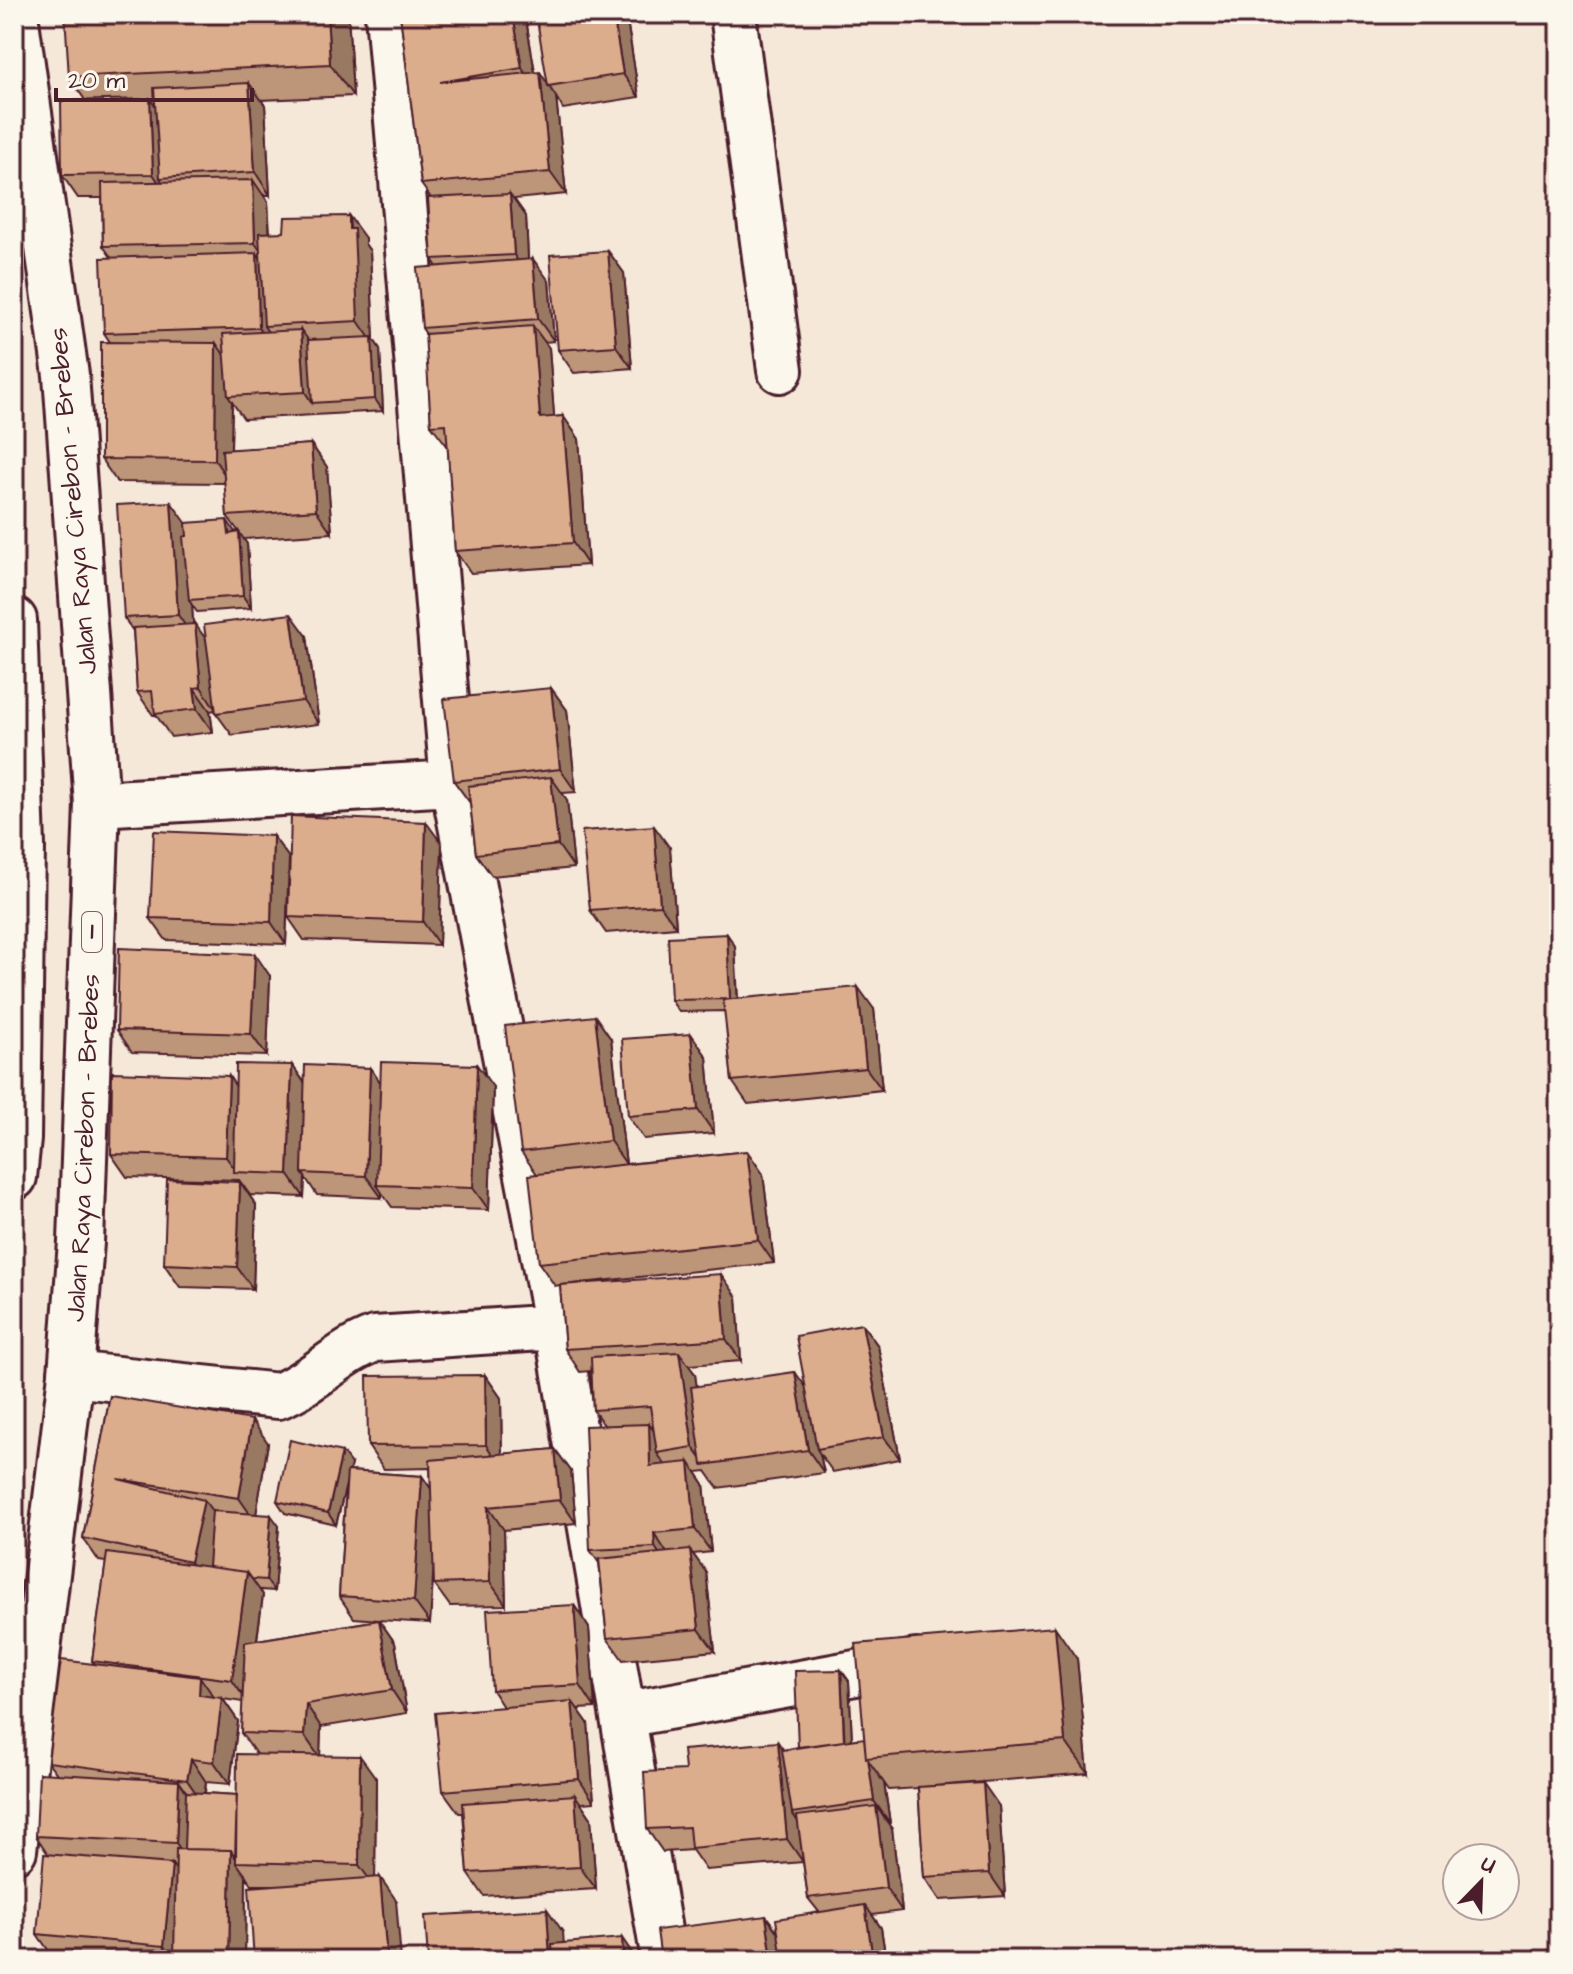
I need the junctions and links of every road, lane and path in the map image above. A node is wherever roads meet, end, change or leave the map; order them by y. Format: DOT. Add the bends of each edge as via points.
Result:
graph roads {
  1 [pos="15,14"];
  2 [pos="388,14"];
  3 [pos="733,14"];
  4 [pos="780,370"];
  5 [pos="14,620"];
  6 [pos="453,783"];
  7 [pos="97,804"];
  8 [pos="14,1177"];
  9 [pos="557,1327"];
  10 [pos="71,1374"];
  11 [pos="951,1656"];
  12 [pos="623,1715"];
  13 [pos="14,1850"];
  14 [pos="664,1960"];
  1 -- 7 [label="main road, Jalan Raya Cirebon - Brebes / 1" via="66,375"];
  2 -- 6 [label="main road"];
  3 -- 4 [label="main road"];
  5 -- 8 [label="main road" via="22,846"];
  6 -- 7 [label="main road"];
  6 -- 9 [label="main road"];
  7 -- 10 [label="main road, Jalan Raya Cirebon - Brebes / 1"];
  9 -- 10 [label="main road" via="375,1339 278,1396"];
  9 -- 12 [label="main road"];
  10 -- 13 [label="main road, Jalan Raya Cirebon - Brebes / 1"];
  11 -- 12 [label="main road"];
  12 -- 14 [label="main road"];
}
